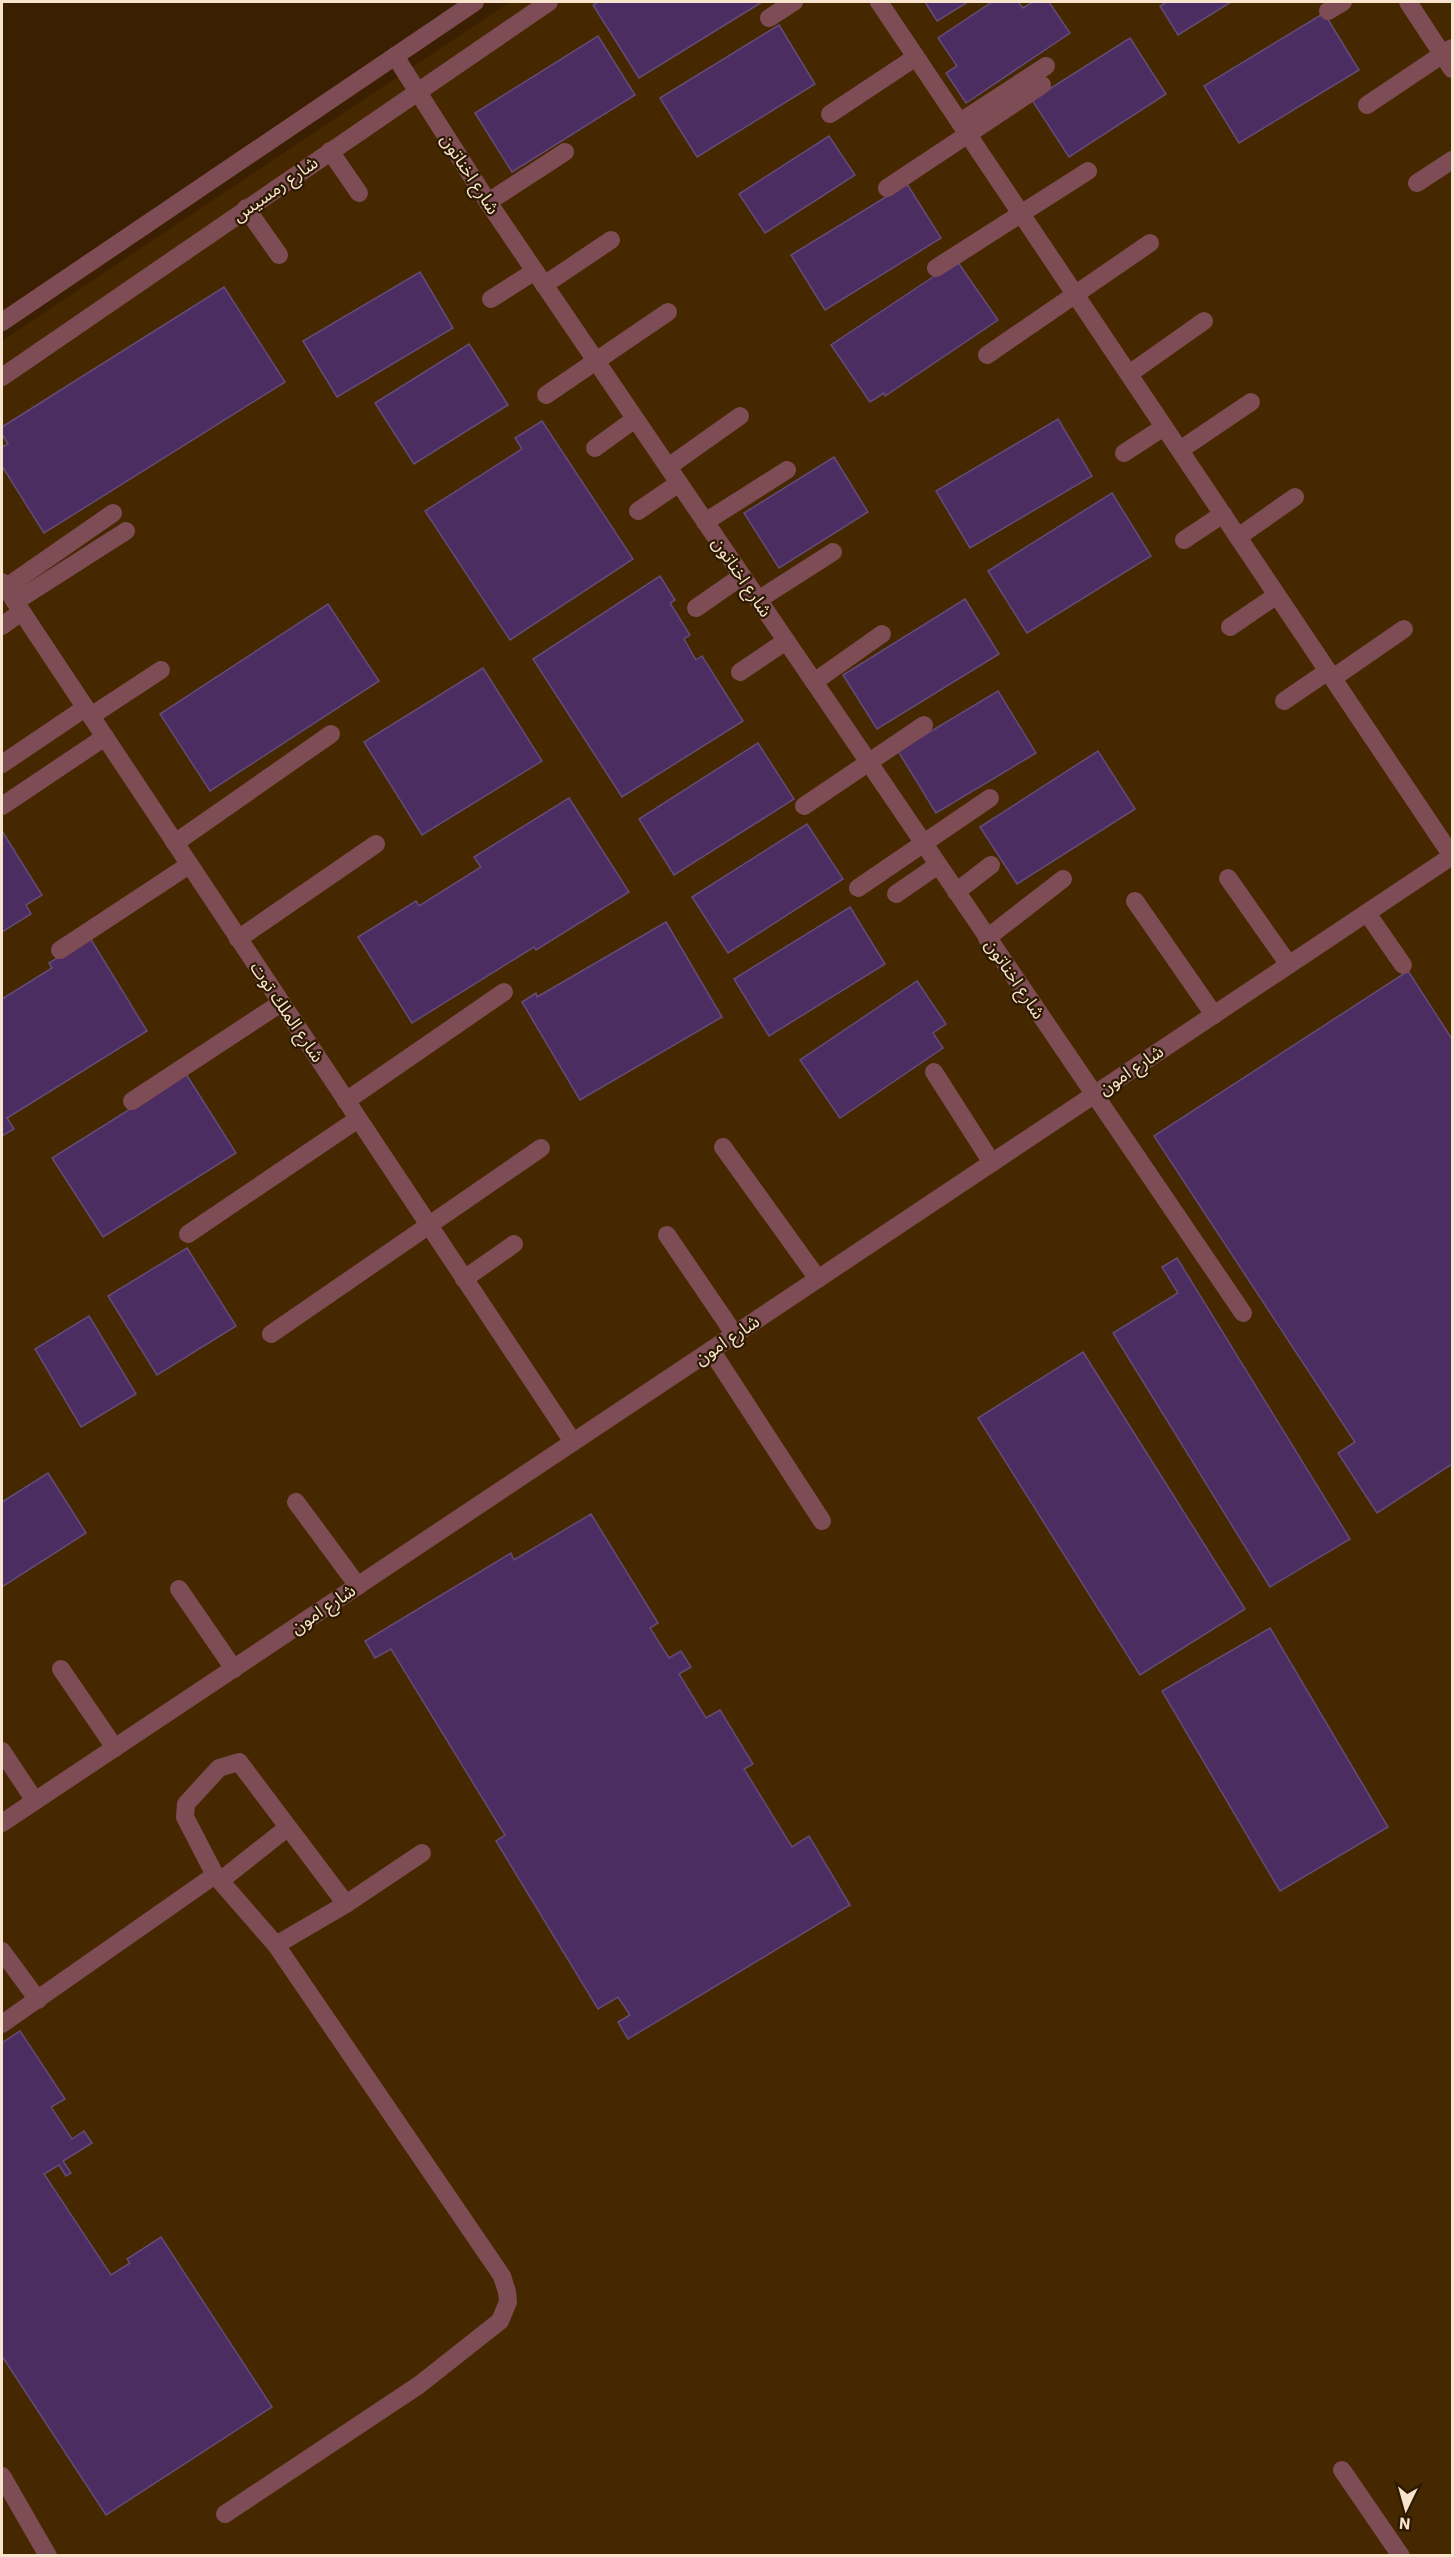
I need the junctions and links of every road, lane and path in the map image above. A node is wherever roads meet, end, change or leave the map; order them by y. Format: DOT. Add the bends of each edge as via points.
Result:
graph roads {
  1 [pos="476,2"];
  2 [pos="549,2"];
  3 [pos="794,2"];
  4 [pos="879,2"];
  5 [pos="1408,2"];
  6 [pos="769,18"];
  7 [pos="395,56"];
  8 [pos="916,57"];
  9 [pos="1449,57"];
  10 [pos="1046,66"];
  11 [pos="1042,85"];
  12 [pos="416,92"];
  13 [pos="1367,105"];
  14 [pos="831,114"];
  15 [pos="964,128"];
  16 [pos="330,150"];
  17 [pos="565,152"];
  18 [pos="1452,160"];
  19 [pos="1088,171"];
  20 [pos="1417,183"];
  21 [pos="887,188"];
  22 [pos="359,194"];
  23 [pos="488,202"];
  24 [pos="246,208"];
  25 [pos="1022,214"];
  26 [pos="611,240"];
  27 [pos="1150,243"];
  28 [pos="279,255"];
  29 [pos="936,268"];
  30 [pos="539,278"];
  31 [pos="1075,294"];
  32 [pos="491,299"];
  33 [pos="668,312"];
  34 [pos="1204,321"];
  35 [pos="2,322"];
  36 [pos="987,355"];
  37 [pos="596,361"];
  38 [pos="1129,374"];
  39 [pos="2,377"];
  40 [pos="546,395"];
  41 [pos="1251,402"];
  42 [pos="740,416"];
  43 [pos="635,419"];
  44 [pos="1164,427"];
  45 [pos="595,448"];
  46 [pos="1180,450"];
  47 [pos="1124,453"];
  48 [pos="668,467"];
  49 [pos="787,470"];
  50 [pos="679,483"];
  51 [pos="1295,498"];
  52 [pos="638,512"];
  53 [pos="113,513"];
  54 [pos="1223,514"];
  55 [pos="705,522"];
  56 [pos="126,531"];
  57 [pos="1238,537"];
  58 [pos="1184,540"];
  59 [pos="833,552"];
  60 [pos="742,576"];
  61 [pos="1277,595"];
  62 [pos="11,596"];
  63 [pos="758,600"];
  64 [pos="696,608"];
  65 [pos="2,626"];
  66 [pos="1230,627"];
  67 [pos="1404,629"];
  68 [pos="882,634"];
  69 [pos="786,641"];
  70 [pos="161,670"];
  71 [pos="740,672"];
  72 [pos="1330,675"];
  73 [pos="814,682"];
  74 [pos="1284,701"];
  75 [pos="88,712"];
  76 [pos="924,724"];
  77 [pos="331,734"];
  78 [pos="105,737"];
  79 [pos="868,762"];
  80 [pos="2,764"];
  81 [pos="990,798"];
  82 [pos="2,806"];
  83 [pos="804,806"];
  84 [pos="175,843"];
  85 [pos="376,844"];
  86 [pos="923,844"];
  87 [pos="1452,856"];
  88 [pos="189,865"];
  89 [pos="938,865"];
  90 [pos="991,865"];
  91 [pos="1228,878"];
  92 [pos="1063,879"];
  93 [pos="858,888"];
  94 [pos="956,892"];
  95 [pos="896,894"];
  96 [pos="1134,901"];
  97 [pos="1367,913"];
  98 [pos="987,938"];
  99 [pos="238,939"];
  100 [pos="60,950"];
  101 [pos="1290,965"];
  102 [pos="1403,965"];
  103 [pos="504,992"];
  104 [pos="281,1003"];
  105 [pos="1214,1015"];
  106 [pos="934,1072"];
  107 [pos="1094,1095"];
  108 [pos="132,1101"];
  109 [pos="346,1101"];
  110 [pos="358,1119"];
  111 [pos="723,1147"];
  112 [pos="542,1148"];
  113 [pos="992,1163"];
  114 [pos="429,1225"];
  115 [pos="188,1234"];
  116 [pos="668,1236"];
  117 [pos="514,1244"];
  118 [pos="464,1279"];
  119 [pos="818,1279"];
  120 [pos="1243,1313"];
  121 [pos="271,1334"];
  122 [pos="735,1335"];
  123 [pos="711,1350"];
  124 [pos="573,1442"];
  125 [pos="296,1502"];
  126 [pos="822,1521"];
  127 [pos="358,1586"];
  128 [pos="179,1589"];
  129 [pos="61,1669"];
  130 [pos="234,1669"];
  131 [pos="115,1748"];
  132 [pos="2,1751"];
  133 [pos="35,1801"];
  134 [pos="2,1823"];
  135 [pos="287,1828"];
  136 [pos="422,1853"];
  137 [pos="218,1878"];
  138 [pos="346,1904"];
  139 [pos="276,1945"];
  140 [pos="2,1951"];
  141 [pos="38,2000"];
  142 [pos="2,2024"];
  143 [pos="1342,2470"];
  144 [pos="2,2476"];
  145 [pos="225,2514"];
  146 [pos="48,2556"];
  147 [pos="1401,2556"];
  1 -- 7 [label="street"];
  2 -- 12 [label="street, شارع رمسيس"];
  3 -- 6 [label="street"];
  4 -- 8 [label="street"];
  5 -- 9 [label="street"];
  7 -- 12 [label="street, شارع اخناتون"];
  7 -- 35 [label="street"];
  8 -- 14 [label="street"];
  8 -- 15 [label="street"];
  9 -- 13 [label="street"];
  10 -- 15 [label="street"];
  11 -- 15 [label="street"];
  12 -- 16 [label="street, شارع رمسيس"];
  12 -- 23 [label="street, شارع اخناتون"];
  15 -- 21 [label="street"];
  15 -- 25 [label="street"];
  16 -- 22 [label="street"];
  16 -- 24 [label="street, شارع رمسيس"];
  17 -- 23 [label="street"];
  18 -- 20 [label="street"];
  19 -- 25 [label="street"];
  23 -- 30 [label="street, شارع اخناتون"];
  24 -- 28 [label="street"];
  24 -- 39 [label="street, شارع رمسيس"];
  25 -- 29 [label="street"];
  25 -- 31 [label="street"];
  26 -- 30 [label="street"];
  27 -- 31 [label="street"];
  30 -- 32 [label="street"];
  30 -- 37 [label="street, شارع اخناتون"];
  31 -- 36 [label="street"];
  31 -- 38 [label="street"];
  33 -- 37 [label="street"];
  34 -- 38 [label="street"];
  37 -- 40 [label="street"];
  37 -- 43 [label="street, شارع اخناتون"];
  38 -- 44 [label="street"];
  41 -- 46 [label="street"];
  42 -- 48 [label="street"];
  43 -- 45 [label="street"];
  43 -- 48 [label="street, شارع اخناتون"];
  44 -- 46 [label="street"];
  44 -- 47 [label="street"];
  46 -- 54 [label="street"];
  48 -- 50 [label="street, شارع اخناتون"];
  49 -- 55 [label="street"];
  50 -- 52 [label="street"];
  50 -- 55 [label="street, شارع اخناتون"];
  51 -- 57 [label="street"];
  53 -- 62 [label="street"];
  54 -- 57 [label="street"];
  54 -- 58 [label="street"];
  55 -- 60 [label="street, شارع اخناتون"];
  56 -- 62 [label="street"];
  57 -- 61 [label="street"];
  59 -- 63 [label="street"];
  60 -- 63 [label="street, شارع اخناتون"];
  60 -- 64 [label="street"];
  61 -- 66 [label="street"];
  61 -- 72 [label="street"];
  62 -- 65 [label="street"];
  62 -- 75 [label="street, شارع الملك توت"];
  63 -- 69 [label="street, شارع اخناتون"];
  67 -- 72 [label="street"];
  68 -- 73 [label="street"];
  69 -- 71 [label="street"];
  69 -- 73 [label="street, شارع اخناتون"];
  70 -- 75 [label="street"];
  72 -- 74 [label="street"];
  72 -- 87 [label="street"];
  73 -- 79 [label="street, شارع اخناتون"];
  75 -- 78 [label="street, شارع الملك توت"];
  75 -- 80 [label="street"];
  76 -- 79 [label="street"];
  77 -- 84 [label="street"];
  78 -- 82 [label="street"];
  78 -- 84 [label="street, شارع الملك توت"];
  79 -- 83 [label="street"];
  79 -- 86 [label="street, شارع اخناتون"];
  81 -- 86 [label="street"];
  84 -- 88 [label="street, شارع الملك توت"];
  85 -- 99 [label="street"];
  86 -- 89 [label="street, شارع اخناتون"];
  86 -- 93 [label="street"];
  87 -- 97 [label="street, شارع امون"];
  88 -- 99 [label="street, شارع الملك توت"];
  88 -- 100 [label="street"];
  89 -- 94 [label="street, شارع اخناتون"];
  89 -- 95 [label="street"];
  90 -- 94 [label="street"];
  91 -- 101 [label="street"];
  92 -- 98 [label="street"];
  94 -- 98 [label="street, شارع اخناتون"];
  96 -- 105 [label="street"];
  97 -- 101 [label="street, شارع امون"];
  97 -- 102 [label="street"];
  98 -- 107 [label="street, شارع اخناتون"];
  99 -- 104 [label="street, شارع الملك توت"];
  101 -- 105 [label="street, شارع امون"];
  103 -- 109 [label="street"];
  104 -- 108 [label="street"];
  104 -- 109 [label="street, شارع الملك توت"];
  105 -- 107 [label="street, شارع امون"];
  106 -- 113 [label="street"];
  107 -- 113 [label="street, شارع امون"];
  107 -- 120 [label="street, شارع اخناتون"];
  109 -- 110 [label="street, شارع الملك توت"];
  110 -- 114 [label="street, شارع الملك توت"];
  110 -- 115 [label="street"];
  111 -- 119 [label="street"];
  112 -- 114 [label="street"];
  113 -- 119 [label="street, شارع امون"];
  114 -- 118 [label="street, شارع الملك توت"];
  114 -- 121 [label="street"];
  116 -- 122 [label="street"];
  117 -- 118 [label="street"];
  118 -- 124 [label="street, شارع الملك توت"];
  119 -- 122 [label="street, شارع امون"];
  122 -- 123 [label="street, شارع امون"];
  123 -- 124 [label="street, شارع امون"];
  123 -- 126 [label="street"];
  124 -- 127 [label="street, شارع امون"];
  125 -- 127 [label="street"];
  127 -- 130 [label="street, شارع امون"];
  128 -- 130 [label="street"];
  129 -- 131 [label="street"];
  130 -- 131 [label="street, شارع امون"];
  131 -- 133 [label="street, شارع امون"];
  132 -- 133 [label="street"];
  133 -- 134 [label="street, شارع امون"];
  135 -- 137 [label="street"];
  135 -- 137 [label="street" via="239,1762 219,1768 186,1804 185,1817"];
  135 -- 138 [label="street"];
  136 -- 138 [label="street"];
  137 -- 139 [label="street"];
  137 -- 141 [label="street"];
  138 -- 139 [label="street"];
  139 -- 145 [label="street" via="502,2276 508,2302 500,2321 419,2385"];
  140 -- 141 [label="street"];
  141 -- 142 [label="street"];
  143 -- 147 [label="street"];
  144 -- 146 [label="street"];
}
